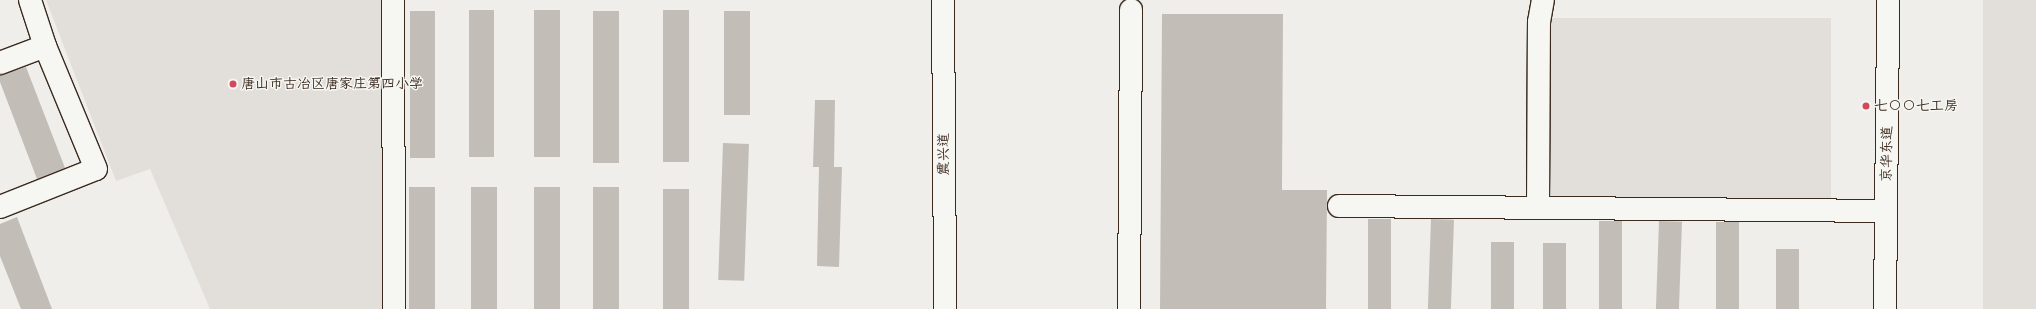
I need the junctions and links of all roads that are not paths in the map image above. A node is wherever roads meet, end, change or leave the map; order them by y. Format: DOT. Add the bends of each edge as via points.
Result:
graph roads {
  1 [pos="30,0"];
  2 [pos="393,0"];
  3 [pos="943,0"];
  4 [pos="1543,0"];
  5 [pos="1888,0"];
  6 [pos="1131,10"];
  7 [pos="45,46"];
  8 [pos="0,63"];
  9 [pos="1339,206"];
  10 [pos="0,207"];
  11 [pos="1538,208"];
  12 [pos="1886,211"];
  13 [pos="394,309"];
  14 [pos="945,309"];
  15 [pos="1129,309"];
  16 [pos="1885,309"];
  1 -- 7 [label="street"];
  2 -- 13 [label="street"];
  3 -- 14 [label="street, 震兴道"];
  4 -- 11 [label="street" via="1539,22"];
  5 -- 12 [label="street, 京华东道"];
  6 -- 15 [label="street"];
  7 -- 8 [label="street"];
  7 -- 10 [label="street" via="96,169"];
  9 -- 11 [label="street"];
  11 -- 12 [label="street"];
  12 -- 16 [label="street, 京华东道"];
}
